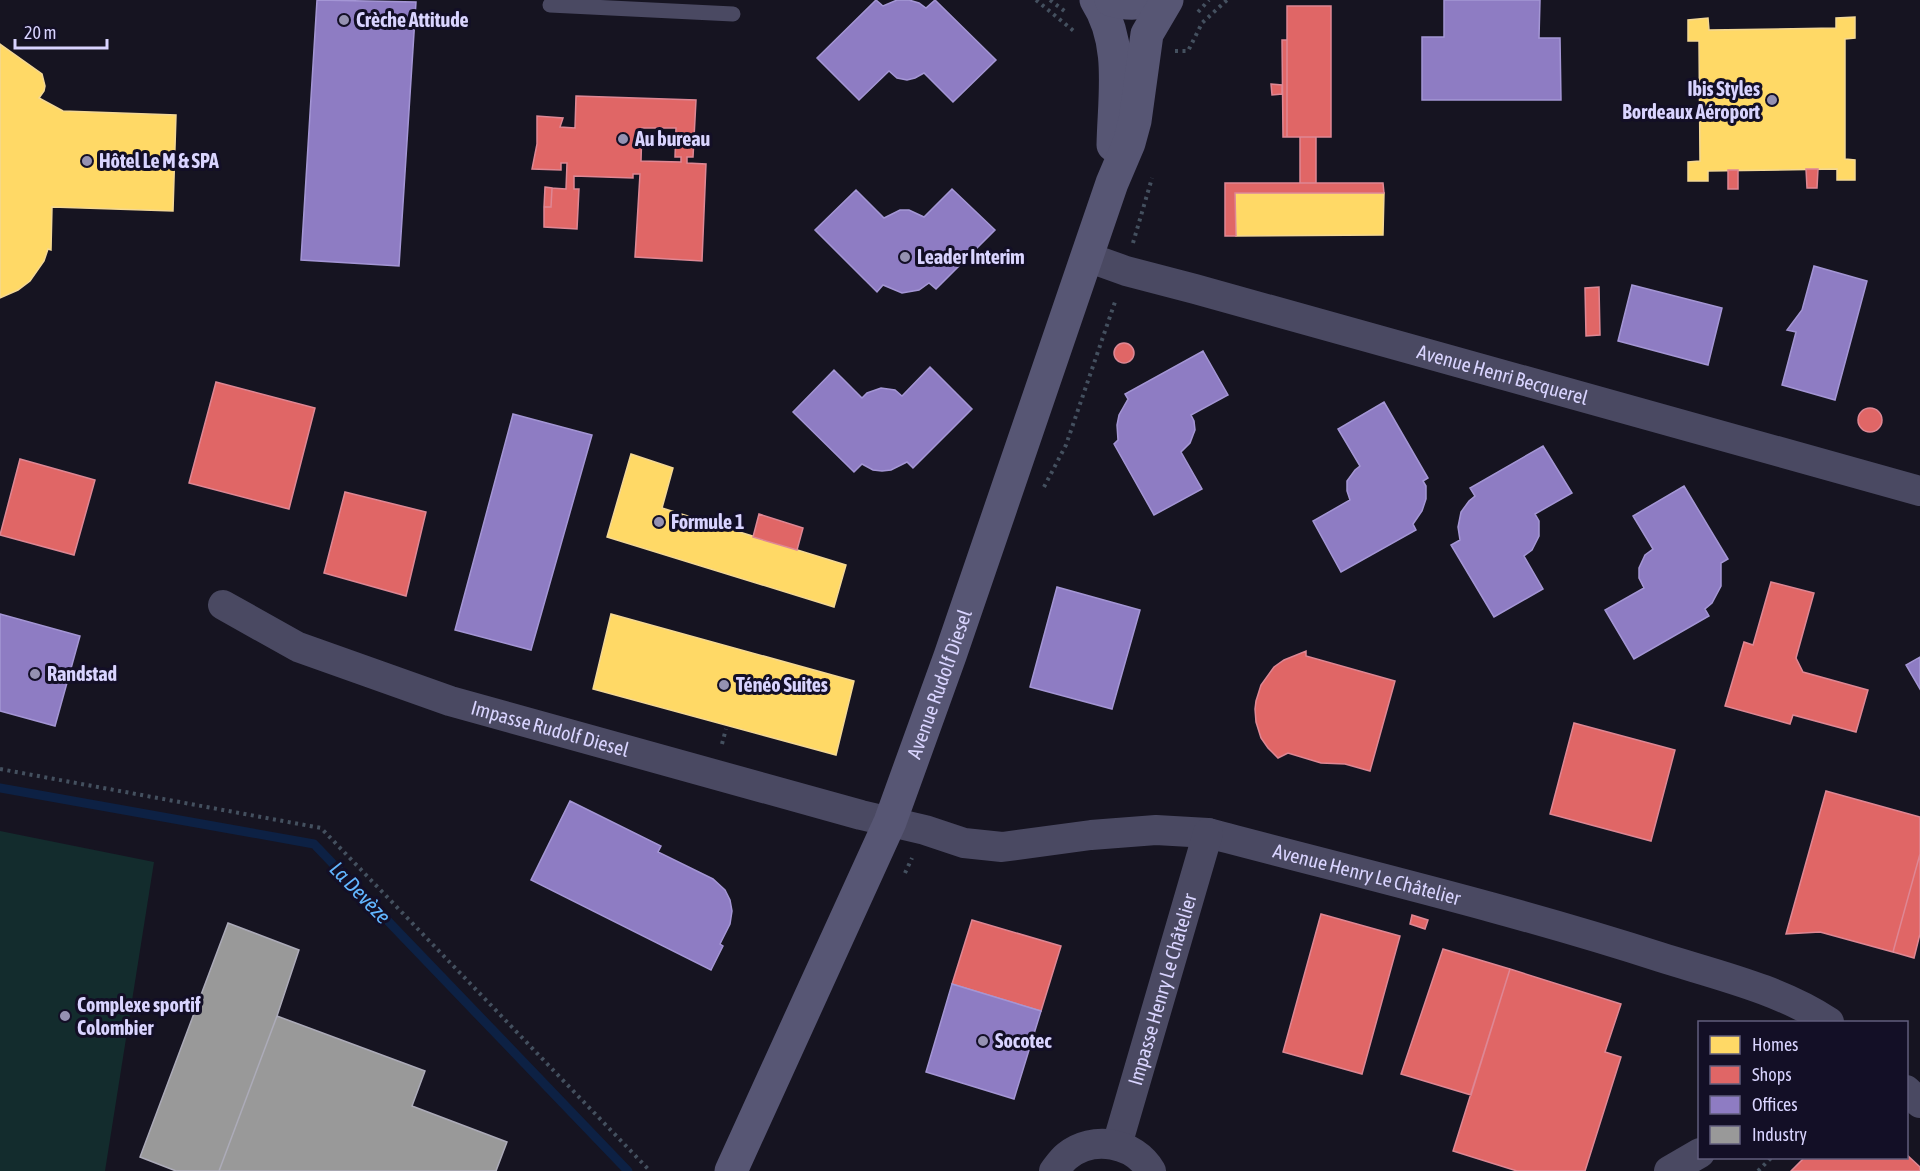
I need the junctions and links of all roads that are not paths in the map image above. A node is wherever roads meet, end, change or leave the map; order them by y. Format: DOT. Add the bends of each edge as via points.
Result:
graph roads {
  1 [pos="1096,0"];
  2 [pos="1111,0"];
  3 [pos="1154,0"];
  4 [pos="1167,0"];
  5 [pos="550,5"];
  6 [pos="733,14"];
  7 [pos="1112,183"];
  8 [pos="1087,257"];
  9 [pos="1920,491"];
  10 [pos="223,605"];
  11 [pos="890,822"];
  12 [pos="1208,833"];
  13 [pos="1812,1018"];
  14 [pos="1908,1092"];
  15 [pos="1920,1103"];
  16 [pos="1117,1145"];
  17 [pos="1698,1155"];
  18 [pos="731,1171"];
  19 [pos="1054,1171"];
  20 [pos="1151,1171"];
  21 [pos="1669,1171"];
  1 -- 7 [label="street, Avenue Rudolf Diesel" via="1112,34 1116,81"];
  2 -- 3 [label="street"];
  4 -- 7 [label="street, Avenue Rudolf Diesel" via="1147,34 1135,121"];
  5 -- 6 [label="lane"];
  7 -- 8 [label="street, Avenue Rudolf Diesel"];
  8 -- 9 [label="street, Avenue Henri Becquerel"];
  8 -- 11 [label="street, Avenue Rudolf Diesel"];
  10 -- 11 [label="street, Impasse Rudolf Diesel" via="298,647 450,701"];
  11 -- 12 [label="street, Avenue Henry Le Châtelier" via="964,843 1002,847 1156,830"];
  11 -- 18 [label="street, Avenue Rudolf Diesel"];
  12 -- 13 [label="street, Avenue Henry Le Châtelier" via="1573,929 1765,991"];
  12 -- 16 [label="street, Impasse Henry Le Châtelier"];
  14 -- 15 [label="street"];
  16 -- 19 [label="street" via="1082,1148 1066,1157"];
  16 -- 20 [label="street" via="1133,1152"];
  17 -- 21 [label="street"];
}
